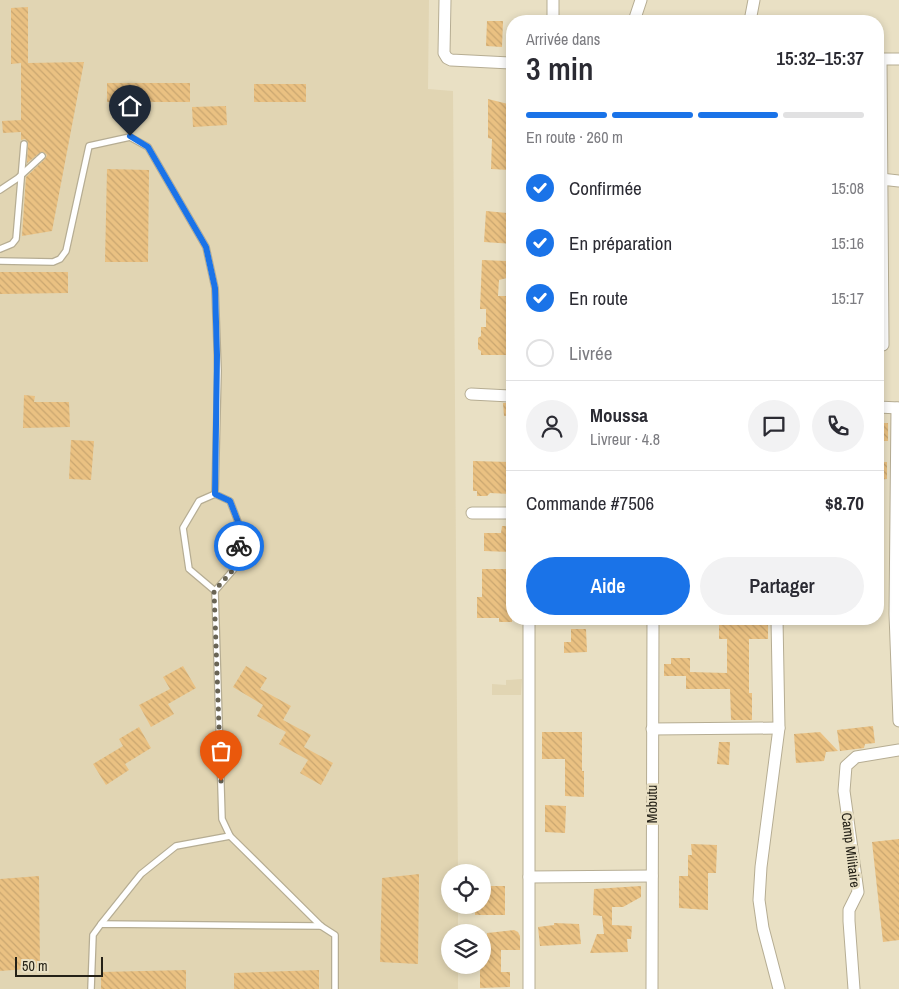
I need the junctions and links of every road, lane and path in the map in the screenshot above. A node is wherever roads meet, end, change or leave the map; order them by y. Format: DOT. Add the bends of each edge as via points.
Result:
graph roads {
  1 [pos="445,0"];
  2 [pos="553,0"];
  3 [pos="640,0"];
  4 [pos="754,0"];
  5 [pos="553,15"];
  6 [pos="636,15"];
  7 [pos="751,15"];
  8 [pos="884,59"];
  9 [pos="899,59"];
  10 [pos="506,63"];
  11 [pos="24,144"];
  12 [pos="42,156"];
  13 [pos="22,174"];
  14 [pos="884,179"];
  15 [pos="899,181"];
  16 [pos="0,190"];
  17 [pos="0,249"];
  18 [pos="0,261"];
  19 [pos="471,394"];
  20 [pos="506,396"];
  21 [pos="884,407"];
  22 [pos="898,408"];
  23 [pos="215,494"];
  24 [pos="472,513"];
  25 [pos="506,513"];
  26 [pos="214,591"];
  27 [pos="898,592"];
  28 [pos="529,625"];
  29 [pos="653,625"];
  30 [pos="777,625"];
  31 [pos="899,721"];
  32 [pos="652,728"];
  33 [pos="779,728"];
  34 [pos="899,750"];
  35 [pos="230,836"];
  36 [pos="652,876"];
  37 [pos="529,877"];
  38 [pos="101,924"];
  39 [pos="321,926"];
  40 [pos="91,989"];
  41 [pos="335,989"];
  42 [pos="529,989"];
  43 [pos="652,989"];
  44 [pos="779,989"];
  45 [pos="854,989"];
  1 -- 10 [label="street" via="444,53 447,58"];
  2 -- 5 [label="street"];
  3 -- 6 [label="street"];
  4 -- 7 [label="street"];
  8 -- 9 [label="street"];
  11 -- 13 [label="lane"];
  12 -- 13 [label="lane"];
  13 -- 16 [label="lane"];
  13 -- 17 [label="lane" via="16,239"];
  14 -- 15 [label="street"];
  18 -- 23 [label="lane" via="53,262 66,252 89,146 130,136 148,147 206,247 215,288 218,371"];
  19 -- 20 [label="street"];
  21 -- 22 [label="street"];
  22 -- 27 [label="street"];
  23 -- 26 [label="lane" via="230,501 242,532 234,569"];
  23 -- 26 [label="lane" via="199,501 183,528 189,569"];
  24 -- 25 [label="street"];
  26 -- 35 [label="lane" via="222,819"];
  27 -- 31 [label="street" via="895,614"];
  28 -- 37 [label="street"];
  29 -- 32 [label="street, Mobutu"];
  30 -- 33 [label="street"];
  32 -- 33 [label="street"];
  32 -- 36 [label="street, Mobutu"];
  33 -- 44 [label="street" via="759,900"];
  34 -- 45 [label="street, Camp Militaire" via="856,757 846,766 844,791 858,892 848,922"];
  35 -- 38 [label="lane" via="176,846 141,874"];
  35 -- 39 [label="lane"];
  36 -- 37 [label="street"];
  36 -- 43 [label="street, Mobutu"];
  37 -- 42 [label="street"];
  38 -- 39 [label="lane"];
  38 -- 40 [label="lane" via="93,936"];
  39 -- 41 [label="lane" via="335,935"];
}
